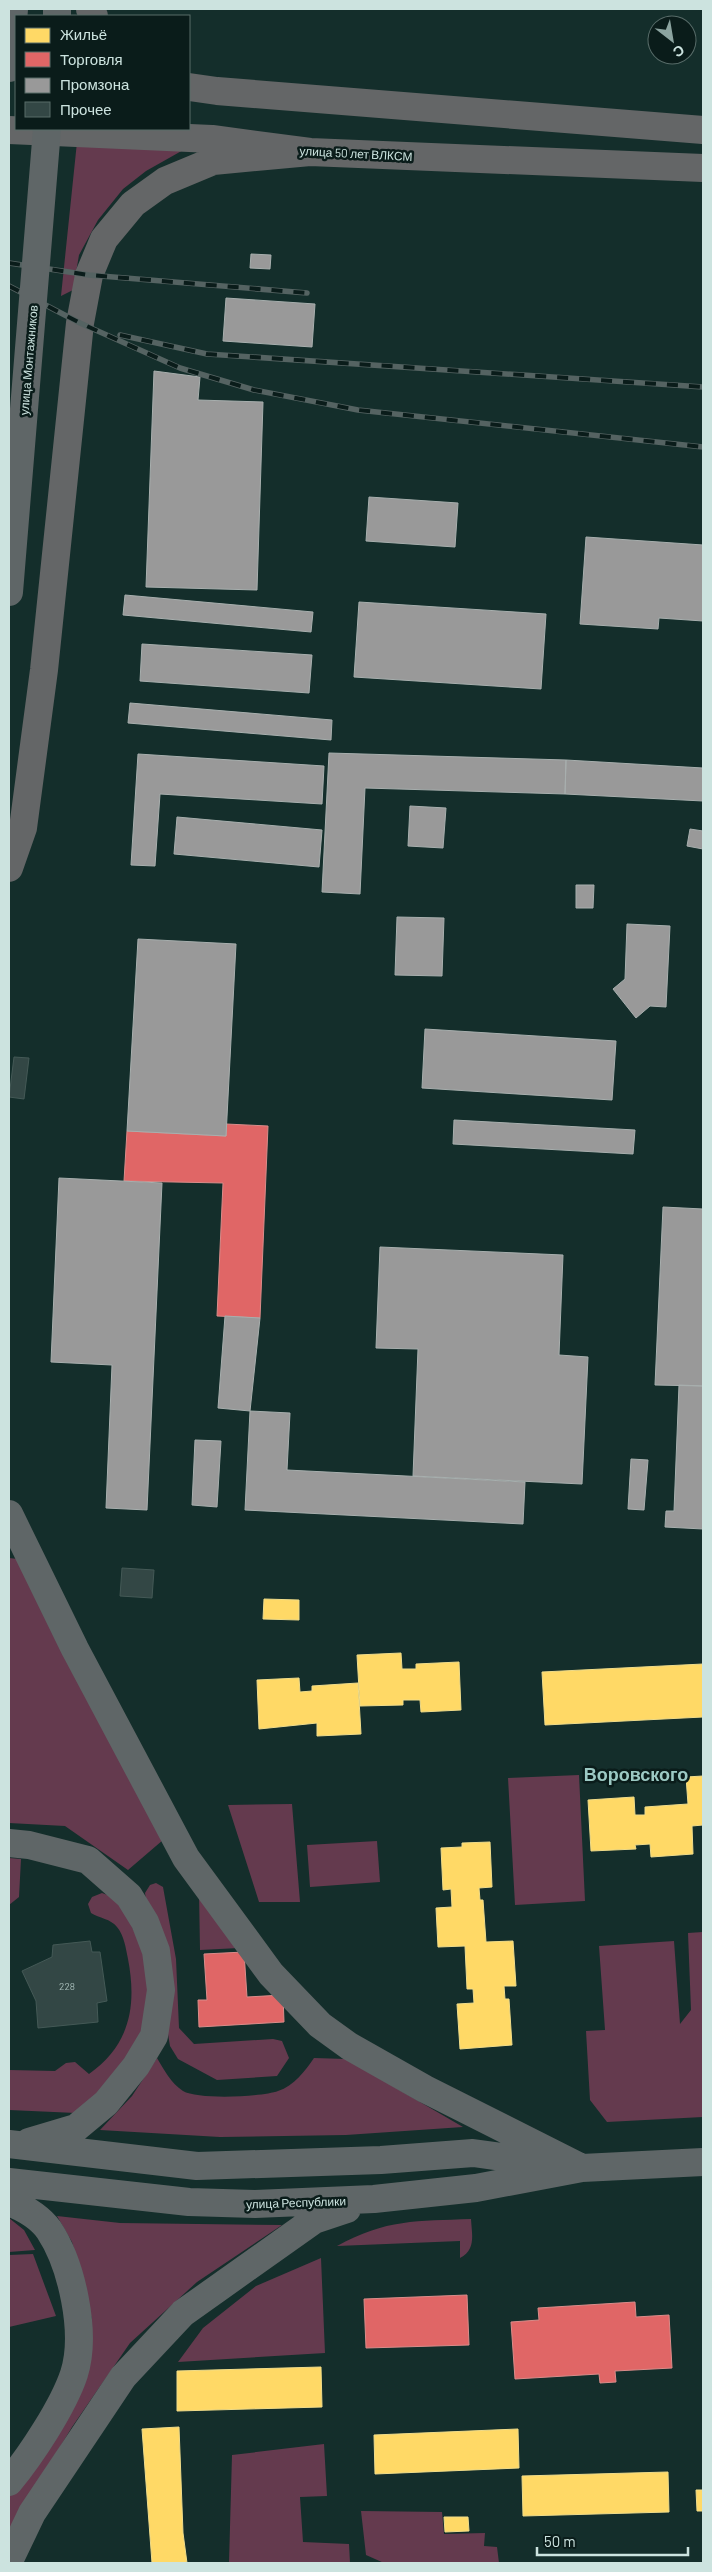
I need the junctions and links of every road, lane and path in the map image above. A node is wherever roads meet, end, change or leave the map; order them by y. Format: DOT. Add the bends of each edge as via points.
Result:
graph roads {
  1 [pos="14,9"];
  2 [pos="9,68"];
  3 [pos="190,87"];
  4 [pos="9,130"];
  5 [pos="47,130"];
  6 [pos="703,130"];
  7 [pos="310,152"];
  8 [pos="703,168"];
  9 [pos="9,592"];
  10 [pos="9,868"];
  11 [pos="9,1514"];
  12 [pos="14,1541"];
  13 [pos="9,1843"];
  14 [pos="13,2144"];
  15 [pos="703,2162"];
  16 [pos="582,2168"];
  17 [pos="9,2182"];
  18 [pos="374,2199"];
  19 [pos="9,2202"];
  20 [pos="9,2482"];
  21 [pos="9,2561"];
  1 -- 2 [label="main road"];
  3 -- 6 [label="street"];
  4 -- 7 [label="street, улица 50 лет ВЛКСМ" via="212,139"];
  5 -- 9 [label="main road, улица Монтажников, bridge"];
  7 -- 8 [label="street, улица 50 лет ВЛКСМ"];
  7 -- 10 [label="street" via="213,161 165,181 132,204 104,239 89,276 80,323 44,670 22,828"];
  11 -- 12 [label="main road"];
  12 -- 16 [label="main road" via="186,1858 271,1974 320,2025 348,2046 425,2089"];
  13 -- 14 [label="main road" via="88,1860 128,1896 145,1922 156,1950 161,1990 154,2036 136,2066 106,2103 76,2128"];
  14 -- 16 [label="main road, улица Республики" via="196,2166 381,2160 473,2153"];
  15 -- 16 [label="main road, улица Республики"];
  16 -- 18 [label="main road, улица Республики" via="476,2188"];
  17 -- 18 [label="main road, улица Республики" via="189,2202 255,2204"];
  18 -- 21 [label="main road" via="314,2220 183,2312 122,2377 32,2514"];
  19 -- 20 [label="main road" via="28,2210 48,2229 70,2285 78,2317 79,2348 74,2374 61,2401 21,2468"];
}
